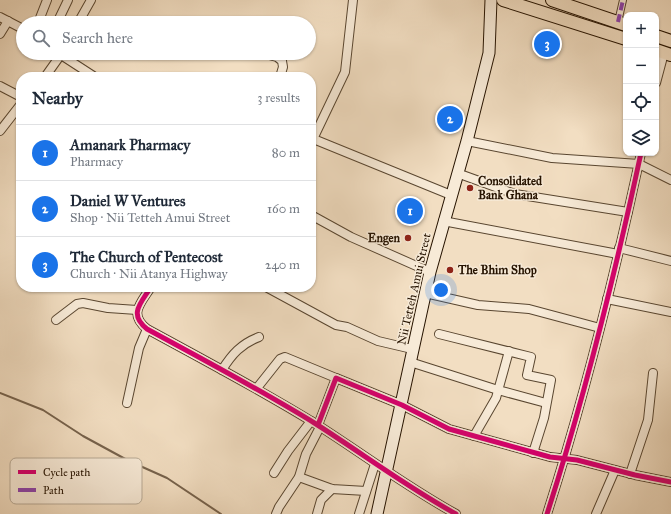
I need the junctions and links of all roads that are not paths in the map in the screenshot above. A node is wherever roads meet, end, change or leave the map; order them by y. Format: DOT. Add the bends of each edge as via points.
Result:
graph roads {
  1 [pos="47,0"];
  2 [pos="68,0"];
  3 [pos="91,0"];
  4 [pos="353,0"];
  5 [pos="491,0"];
  6 [pos="503,0"];
  7 [pos="552,0"];
  8 [pos="623,0"];
  9 [pos="41,16"];
  10 [pos="61,16"];
  11 [pos="82,16"];
  12 [pos="0,17"];
  13 [pos="8,21"];
  14 [pos="622,23"];
  15 [pos="16,25"];
  16 [pos="0,34"];
  17 [pos="659,37"];
  18 [pos="623,38"];
  19 [pos="671,41"];
  20 [pos="664,53"];
  21 [pos="56,60"];
  22 [pos="69,60"];
  23 [pos="281,60"];
  24 [pos="48,72"];
  25 [pos="87,72"];
  26 [pos="282,72"];
  27 [pos="659,72"];
  28 [pos="0,86"];
  29 [pos="16,94"];
  30 [pos="16,110"];
  31 [pos="316,130"];
  32 [pos="0,131"];
  33 [pos="316,140"];
  34 [pos="467,141"];
  35 [pos="640,156"];
  36 [pos="639,164"];
  37 [pos="458,174"];
  38 [pos="671,180"];
  39 [pos="451,194"];
  40 [pos="628,212"];
  41 [pos="316,218"];
  42 [pos="443,221"];
  43 [pos="618,251"];
  44 [pos="671,261"];
  45 [pos="430,272"];
  46 [pos="147,292"];
  47 [pos="275,292"];
  48 [pos="425,293"];
  49 [pos="607,298"];
  50 [pos="137,310"];
  51 [pos="671,312"];
  52 [pos="56,320"];
  53 [pos="600,328"];
  54 [pos="147,329"];
  55 [pos="439,334"];
  56 [pos="259,337"];
  57 [pos="412,349"];
  58 [pos="509,351"];
  59 [pos="410,362"];
  60 [pos="222,370"];
  61 [pos="653,373"];
  62 [pos="336,378"];
  63 [pos="256,388"];
  64 [pos="498,390"];
  65 [pos="127,403"];
  66 [pos="546,403"];
  67 [pos="402,405"];
  68 [pos="316,425"];
  69 [pos="474,436"];
  70 [pos="533,453"];
  71 [pos="564,460"];
  72 [pos="375,464"];
  73 [pos="615,470"];
  74 [pos="387,471"];
  75 [pos="274,473"];
  76 [pos="630,474"];
  77 [pos="299,477"];
  78 [pos="671,482"];
  79 [pos="332,489"];
  80 [pos="366,491"];
  81 [pos="276,514"];
  82 [pos="317,514"];
  83 [pos="359,514"];
  84 [pos="377,514"];
  85 [pos="456,514"];
  86 [pos="547,514"];
  87 [pos="596,514"];
  1 -- 9 [label="street"];
  2 -- 10 [label="street"];
  3 -- 11 [label="street"];
  4 -- 31 [label="street" via="345,72"];
  5 -- 34 [label="main road, Nii Tetteh Amui Street" via="489,53"];
  6 -- 18 [label="main road"];
  7 -- 14 [label="main road"];
  8 -- 14 [label="street"];
  12 -- 13 [label="street"];
  13 -- 15 [label="street"];
  13 -- 16 [label="street"];
  17 -- 19 [label="main road"];
  20 -- 27 [label="street"];
  21 -- 24 [label="street"];
  22 -- 25 [label="street"];
  23 -- 26 [label="street"];
  28 -- 29 [label="street"];
  30 -- 32 [label="street"];
  33 -- 39 [label="street"];
  34 -- 36 [label="street" via="552,158"];
  34 -- 37 [label="main road, Nii Tetteh Amui Street"];
  35 -- 36 [label="street"];
  36 -- 38 [label="street"];
  36 -- 40 [label="street"];
  37 -- 39 [label="main road, Nii Tetteh Amui Street"];
  37 -- 40 [label="street" via="515,194"];
  39 -- 42 [label="main road, Nii Tetteh Amui Street"];
  40 -- 43 [label="street"];
  41 -- 45 [label="street"];
  42 -- 43 [label="street"];
  42 -- 45 [label="main road, Nii Tetteh Amui Street"];
  43 -- 44 [label="street"];
  43 -- 49 [label="street"];
  45 -- 48 [label="main road, Nii Tetteh Amui Street"];
  46 -- 50 [label="street"];
  47 -- 57 [label="street" via="336,325 378,341"];
  48 -- 53 [label="street" via="478,305 529,309"];
  48 -- 57 [label="main road, Nii Tetteh Amui Street"];
  49 -- 51 [label="street"];
  49 -- 53 [label="street"];
  50 -- 52 [label="street" via="108,308 83,302"];
  50 -- 54 [label="street" via="140,324"];
  53 -- 71 [label="street"];
  54 -- 60 [label="street"];
  54 -- 65 [label="street" via="139,348"];
  55 -- 58 [label="street"];
  56 -- 60 [label="street" via="238,348"];
  57 -- 59 [label="main road, Nii Tetteh Amui Street"];
  58 -- 64 [label="street"];
  58 -- 66 [label="street" via="531,357 527,375 551,380"];
  59 -- 64 [label="street"];
  59 -- 67 [label="main road, Nii Tetteh Amui Street"];
  60 -- 63 [label="street"];
  61 -- 76 [label="street" via="648,420"];
  62 -- 63 [label="street" via="286,357 280,359"];
  62 -- 67 [label="street"];
  62 -- 68 [label="street"];
  63 -- 68 [label="street"];
  64 -- 66 [label="street"];
  64 -- 69 [label="street"];
  66 -- 70 [label="street"];
  67 -- 69 [label="street" via="438,424"];
  67 -- 74 [label="main road, Nii Tetteh Amui Street"];
  68 -- 72 [label="street"];
  68 -- 75 [label="street" via="293,445"];
  68 -- 77 [label="street"];
  69 -- 70 [label="street"];
  70 -- 71 [label="street"];
  71 -- 73 [label="street" via="577,460"];
  71 -- 86 [label="street"];
  72 -- 74 [label="street"];
  72 -- 80 [label="street"];
  73 -- 76 [label="street"];
  73 -- 87 [label="street"];
  74 -- 84 [label="main road, Nii Tetteh Amui Street"];
  74 -- 85 [label="street" via="410,488"];
  76 -- 78 [label="street"];
  77 -- 79 [label="street"];
  77 -- 81 [label="street"];
  79 -- 80 [label="street"];
  79 -- 82 [label="street" via="321,500"];
  80 -- 83 [label="street"];
}
